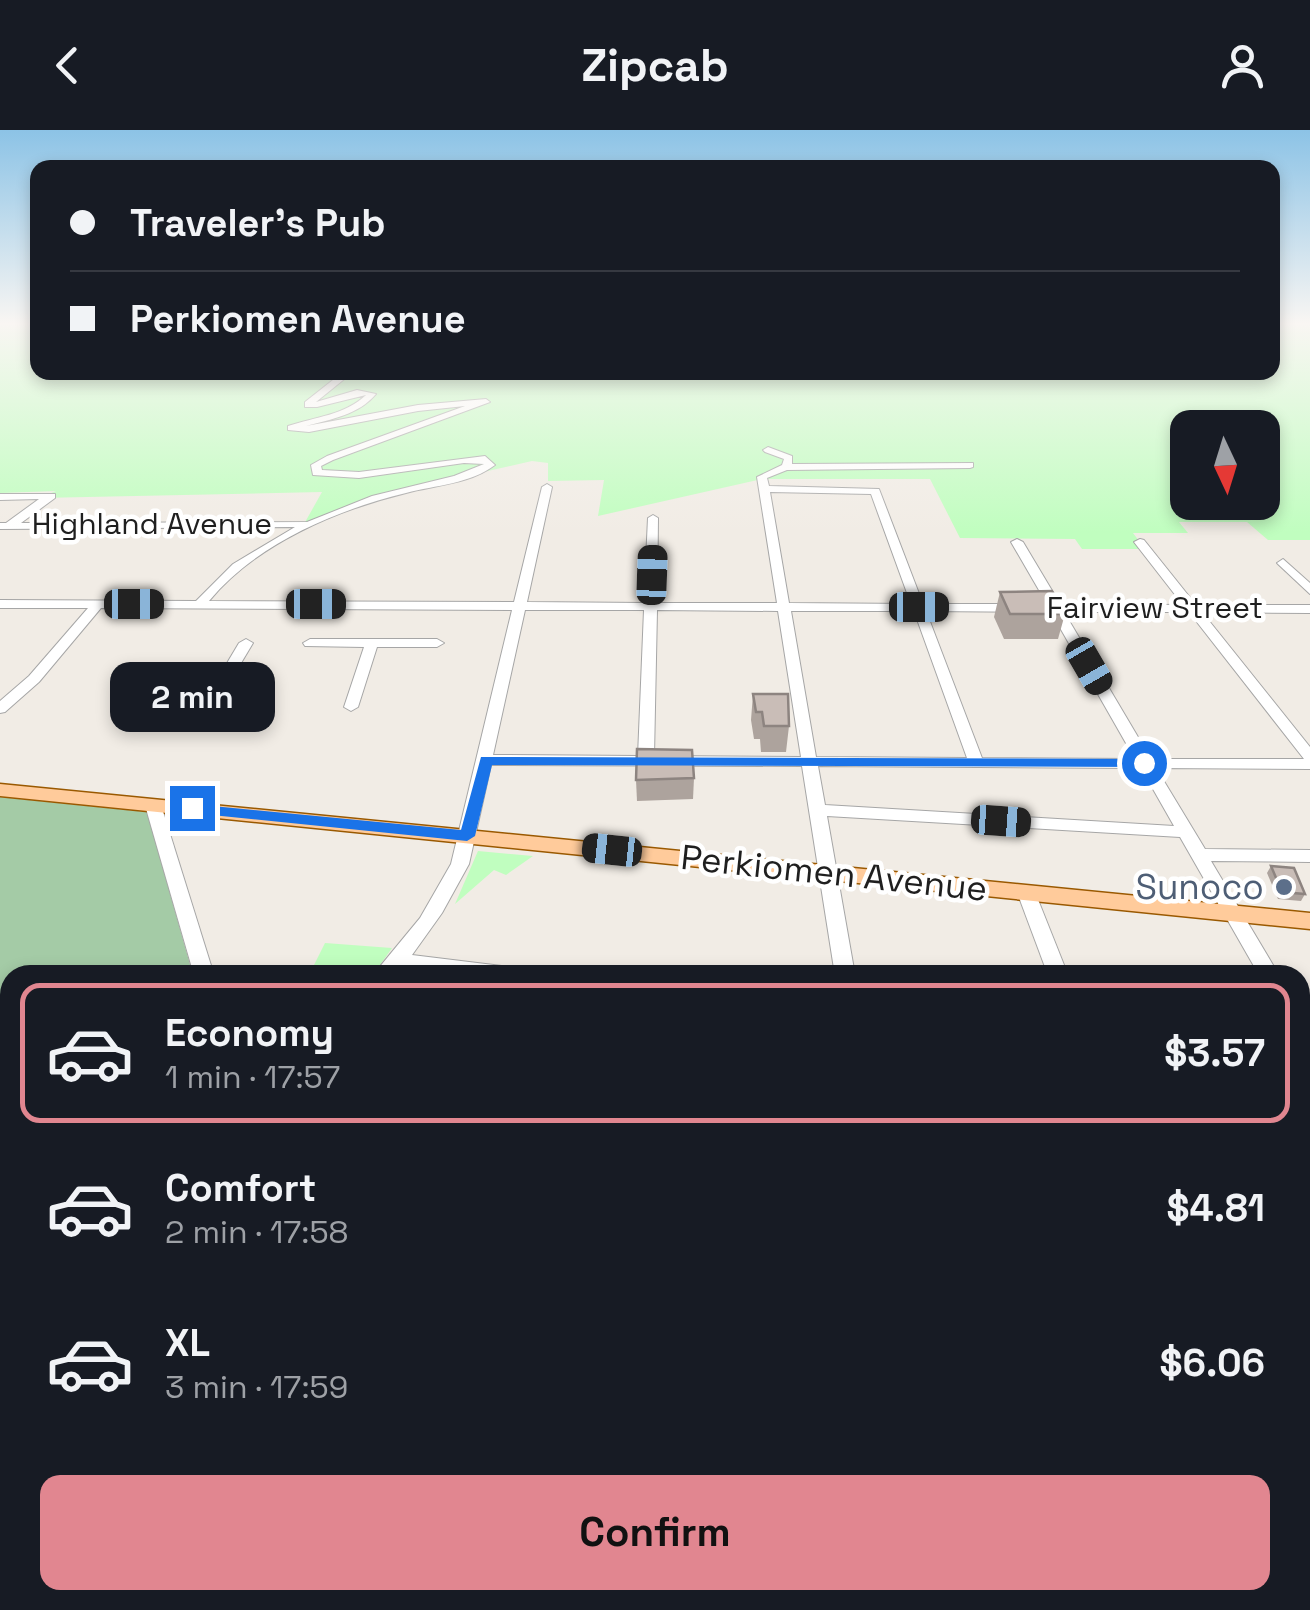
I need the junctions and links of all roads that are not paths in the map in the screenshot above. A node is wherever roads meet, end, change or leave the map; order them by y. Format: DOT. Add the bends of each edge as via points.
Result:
graph roads {
  1 [pos="322,394"];
  2 [pos="351,394"];
  3 [pos="370,394"];
  4 [pos="768,450"];
  5 [pos="970,465"];
  6 [pos="782,467"];
  7 [pos="546,487"];
  8 [pos="763,489"];
  9 [pos="0,498"];
  10 [pos="653,518"];
  11 [pos="304,524"];
  12 [pos="5,525"];
  13 [pos="1018,542"];
  14 [pos="1140,542"];
  15 [pos="1283,563"];
  16 [pos="1310,590"];
  17 [pos="0,604"];
  18 [pos="98,604"];
  19 [pos="200,604"];
  20 [pos="520,605"];
  21 [pos="651,606"];
  22 [pos="782,606"];
  23 [pos="919,607"];
  24 [pos="1055,608"];
  25 [pos="1192,608"];
  26 [pos="1310,609"];
  27 [pos="246,642"];
  28 [pos="310,642"];
  29 [pos="436,642"];
  30 [pos="372,643"];
  31 [pos="215,695"];
  32 [pos="351,707"];
  33 [pos="0,709"];
  34 [pos="486,760"];
  35 [pos="646,761"];
  36 [pos="1310,761"];
  37 [pos="808,762"];
  38 [pos="976,762"];
  39 [pos="1144,763"];
  40 [pos="0,790"];
  41 [pos="153,805"];
  42 [pos="817,810"];
  43 [pos="1185,832"];
  44 [pos="467,836"];
  45 [pos="1199,855"];
  46 [pos="1310,856"];
  47 [pos="828,872"];
  48 [pos="1026,892"];
  49 [pos="1232,913"];
  50 [pos="1310,921"];
  51 [pos="201,965"];
  52 [pos="392,965"];
  53 [pos="843,965"];
  54 [pos="1054,965"];
  55 [pos="1263,965"];
  1 -- 2 [label="street" via="308,405"];
  3 -- 11 [label="street" via="326,419 291,428 486,402 330,458 316,465 317,473 360,474 454,459 485,459 490,465"];
  4 -- 6 [label="street" via="786,456 790,461"];
  5 -- 6 [label="street"];
  6 -- 8 [label="street" via="762,477"];
  7 -- 20 [label="street"];
  8 -- 22 [label="street"];
  8 -- 23 [label="street" via="875,491"];
  9 -- 12 [label="street" via="50,496"];
  10 -- 21 [label="street"];
  11 -- 12 [label="street, Highland Avenue"];
  11 -- 19 [label="street" via="223,578"];
  13 -- 24 [label="street"];
  14 -- 25 [label="street"];
  15 -- 16 [label="street"];
  17 -- 18 [label="street, Fairview Street"];
  18 -- 19 [label="street, Fairview Street"];
  18 -- 33 [label="street"];
  19 -- 20 [label="street, Fairview Street"];
  20 -- 21 [label="street, Fairview Street"];
  20 -- 34 [label="street"];
  21 -- 22 [label="street, Fairview Street"];
  21 -- 35 [label="street"];
  22 -- 23 [label="street, Fairview Street"];
  22 -- 37 [label="street"];
  23 -- 24 [label="street, Fairview Street"];
  23 -- 38 [label="street"];
  24 -- 25 [label="street, Fairview Street"];
  24 -- 39 [label="street"];
  25 -- 26 [label="street, Fairview Street"];
  25 -- 36 [label="street"];
  27 -- 31 [label="street"];
  28 -- 30 [label="street"];
  29 -- 30 [label="street"];
  30 -- 32 [label="street"];
  34 -- 35 [label="street"];
  34 -- 44 [label="street"];
  35 -- 37 [label="street"];
  36 -- 39 [label="street"];
  37 -- 38 [label="street"];
  37 -- 42 [label="street"];
  38 -- 39 [label="street"];
  39 -- 43 [label="street"];
  40 -- 41 [label="main road, Perkiomen Avenue"];
  41 -- 44 [label="main road, Perkiomen Avenue"];
  41 -- 51 [label="street"];
  42 -- 43 [label="street"];
  42 -- 47 [label="street"];
  43 -- 45 [label="street"];
  44 -- 47 [label="main road, Perkiomen Avenue"];
  44 -- 52 [label="street" via="446,896"];
  45 -- 46 [label="street"];
  45 -- 49 [label="street"];
  47 -- 48 [label="main road, Perkiomen Avenue"];
  47 -- 53 [label="street"];
  48 -- 49 [label="main road, Perkiomen Avenue"];
  48 -- 54 [label="street"];
  49 -- 50 [label="main road, Perkiomen Avenue"];
  49 -- 55 [label="street"];
}
